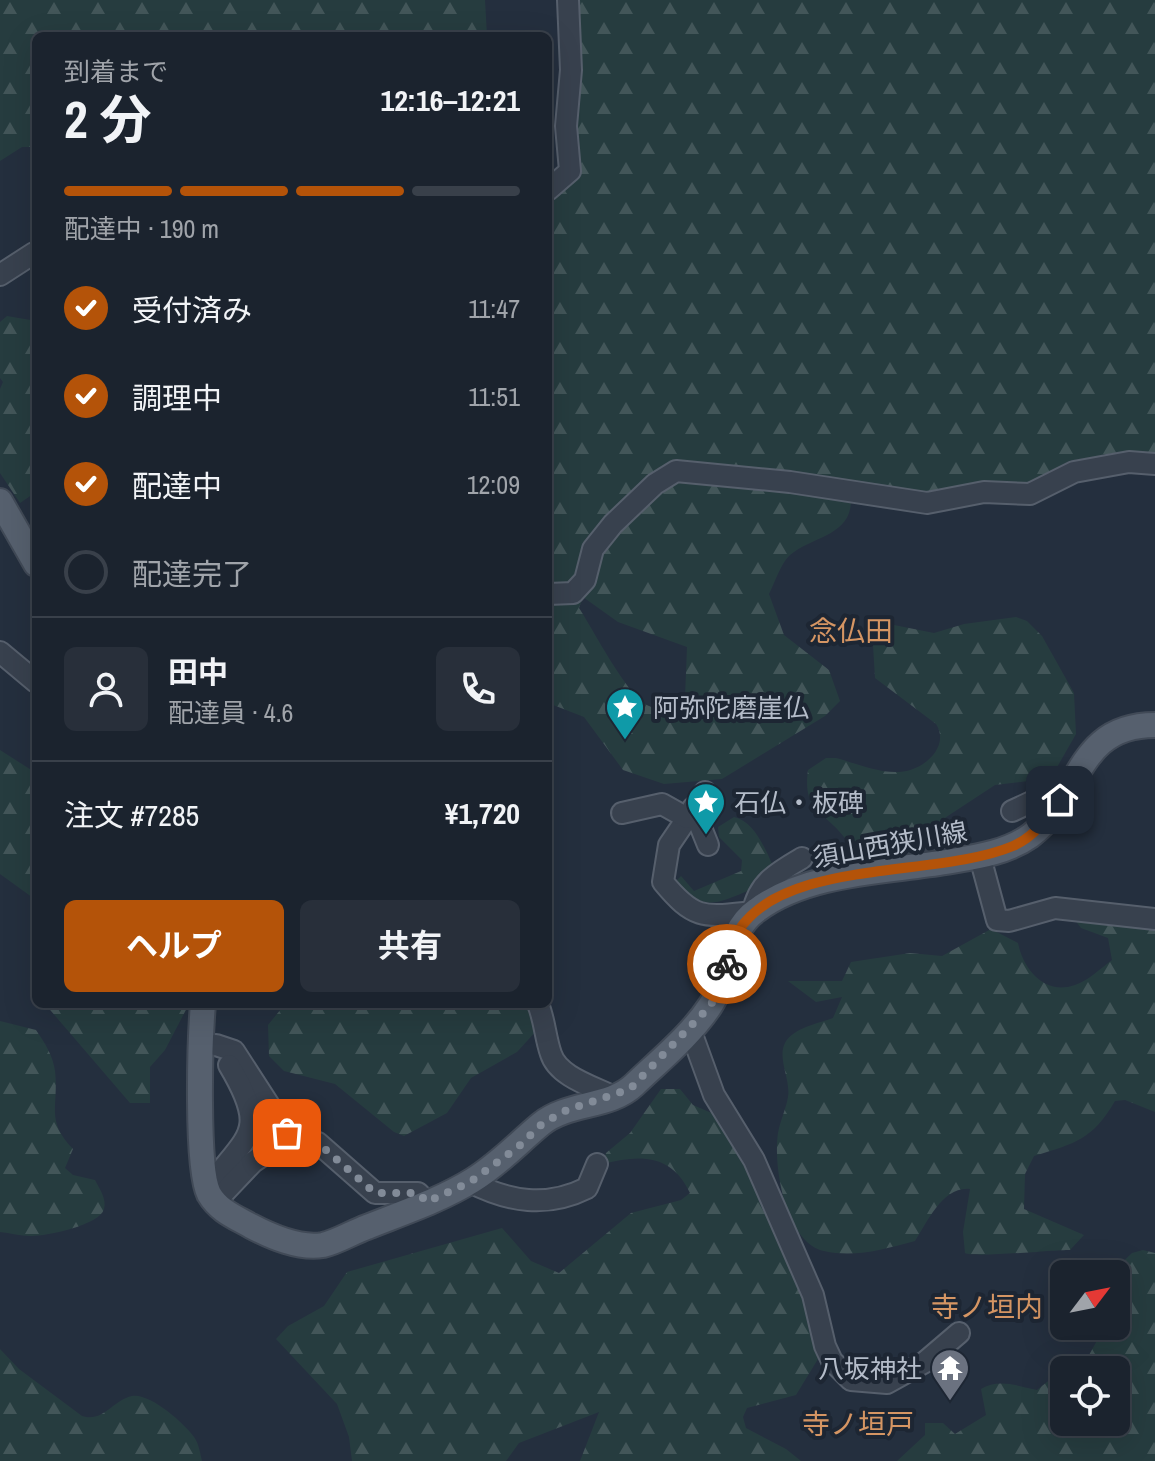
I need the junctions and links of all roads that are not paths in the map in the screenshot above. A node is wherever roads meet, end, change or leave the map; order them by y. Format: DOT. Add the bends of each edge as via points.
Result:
graph roads {
  1 [pos="568,0"];
  2 [pos="552,187"];
  3 [pos="32,254"];
  4 [pos="0,275"];
  5 [pos="1155,464"];
  6 [pos="3,511"];
  7 [pos="29,541"];
  8 [pos="552,594"];
  9 [pos="0,652"];
  10 [pos="32,679"];
  11 [pos="1155,725"];
  12 [pos="1070,784"];
  13 [pos="695,806"];
  14 [pos="1012,811"];
  15 [pos="622,813"];
  16 [pos="708,845"];
  17 [pos="946,846"];
  18 [pos="980,857"];
  19 [pos="802,858"];
  20 [pos="907,868"];
  21 [pos="753,912"];
  22 [pos="1155,919"];
  23 [pos="204,1008"];
  24 [pos="539,1008"];
  25 [pos="690,1029"];
  26 [pos="208,1038"];
  27 [pos="614,1097"];
  28 [pos="287,1133"];
  29 [pos="597,1164"];
  30 [pos="470,1182"];
  31 [pos="211,1196"];
  32 [pos="427,1202"];
  33 [pos="959,1333"];
  1 -- 2 [label="street" via="570,171"];
  3 -- 4 [label="street"];
  5 -- 8 [label="street" via="1129,462 1074,472 1030,494 984,492 927,503 676,471 613,524 593,549 585,580 573,593"];
  6 -- 7 [label="main road"];
  9 -- 10 [label="street"];
  11 -- 12 [label="main road, 須山西狭川線" via="1133,725 1110,734 1092,749"];
  12 -- 14 [label="street"];
  12 -- 18 [label="main road, 須山西狭川線" via="1033,834"];
  13 -- 15 [label="street" via="662,804"];
  13 -- 16 [label="street"];
  13 -- 21 [label="street" via="669,845 663,882 683,906 710,917"];
  17 -- 20 [label="street" via="911,859"];
  18 -- 20 [label="main road, 須山西狭川線"];
  18 -- 22 [label="street" via="997,920 1055,908"];
  19 -- 21 [label="street" via="771,876 756,895"];
  20 -- 21 [label="main road, 須山西狭川線" via="827,881 779,895"];
  21 -- 25 [label="main road, 須山西狭川線" via="737,932 711,1005"];
  23 -- 26 [label="main road"];
  24 -- 27 [label="street" via="552,1057 570,1076"];
  25 -- 27 [label="main road, 須山西狭川線" via="630,1089"];
  25 -- 33 [label="street" via="714,1095 754,1160 813,1295 832,1361 851,1380 887,1383 925,1362"];
  26 -- 28 [label="street" via="234,1051"];
  26 -- 31 [label="main road" via="203,1163"];
  26 -- 31 [label="street" via="242,1087 252,1124"];
  27 -- 30 [label="main road, 須山西狭川線" via="543,1123"];
  28 -- 31 [label="street"];
  28 -- 32 [label="street" via="318,1143 375,1193 418,1193"];
  29 -- 30 [label="street" via="587,1188 567,1198 500,1197"];
  30 -- 32 [label="main road, 須山西狭川線"];
  31 -- 32 [label="main road, 須山西狭川線" via="221,1210 261,1231 292,1243 323,1245"];
}
